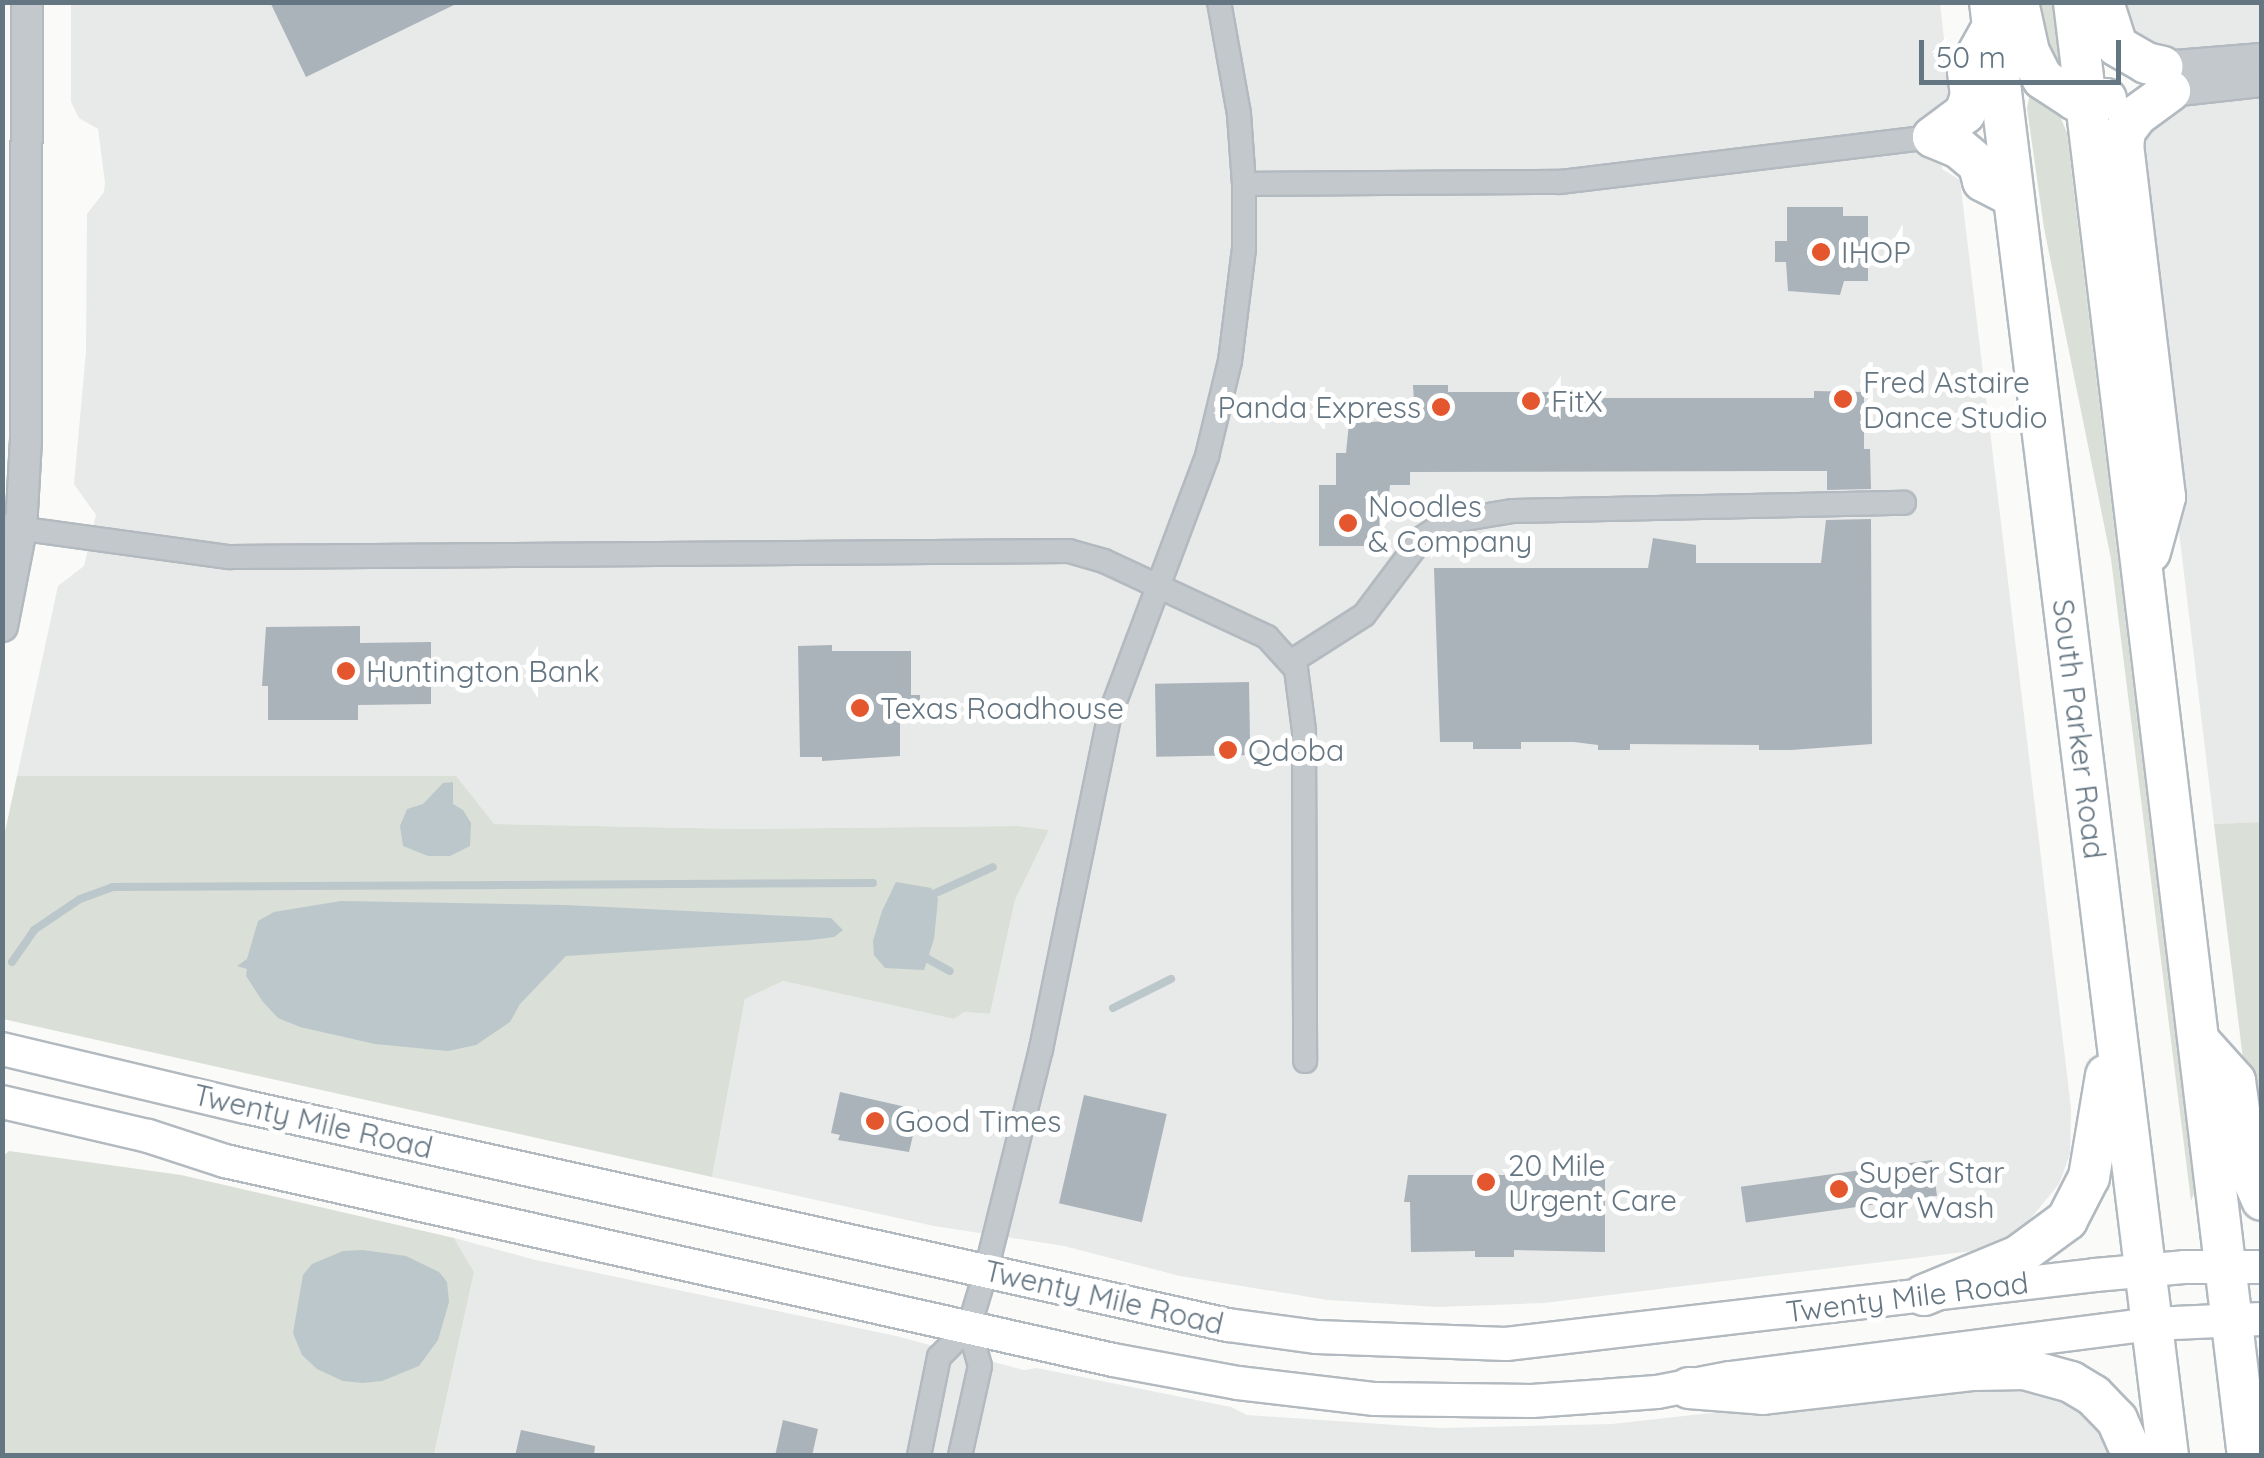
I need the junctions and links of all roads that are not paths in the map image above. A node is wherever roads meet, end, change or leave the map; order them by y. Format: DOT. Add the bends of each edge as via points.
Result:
graph roads {
  1 [pos="27,2"];
  2 [pos="1219,2"];
  3 [pos="2074,2"];
  4 [pos="2103,2"];
  5 [pos="2000,11"];
  6 [pos="2262,59"];
  7 [pos="2167,79"];
  8 [pos="2262,81"];
  9 [pos="2086,102"];
  10 [pos="1933,137"];
  11 [pos="15,163"];
  12 [pos="1244,184"];
  13 [pos="2010,195"];
  14 [pos="1904,503"];
  15 [pos="12,527"];
  16 [pos="2144,576"];
  17 [pos="1158,587"];
  18 [pos="2,626"];
  19 [pos="1292,661"];
  20 [pos="2114,1017"];
  21 [pos="2198,1041"];
  22 [pos="2,1049"];
  23 [pos="1305,1061"];
  24 [pos="2,1102"];
  25 [pos="2262,1200"];
  26 [pos="2243,1267"];
  27 [pos="2145,1270"];
  28 [pos="986,1271"];
  29 [pos="1924,1295"];
  30 [pos="2246,1319"];
  31 [pos="2152,1324"];
  32 [pos="969,1326"];
  33 [pos="1688,1388"];
  34 [pos="919,1456"];
  35 [pos="960,1456"];
  36 [pos="2133,1456"];
  37 [pos="2168,1456"];
  38 [pos="2248,1456"];
  1 -- 11 [label="street"];
  2 -- 12 [label="street"];
  3 -- 9 [label="highway"];
  4 -- 7 [label="highway" via="2118,46"];
  5 -- 9 [label="highway" via="2058,92"];
  5 -- 10 [label="highway" via="1968,70 1965,113"];
  5 -- 13 [label="highway, South Parker Road"];
  6 -- 7 [label="street"];
  7 -- 8 [label="street"];
  7 -- 9 [label="highway"];
  7 -- 16 [label="highway" via="2136,115 2123,147 2165,497"];
  9 -- 16 [label="highway"];
  10 -- 12 [label="street" via="1560,182"];
  10 -- 13 [label="highway" via="1959,148 1979,166 1983,181"];
  11 -- 15 [label="street" via="29,348"];
  12 -- 17 [label="street" via="1240,292 1225,387"];
  13 -- 20 [label="highway, South Parker Road"];
  14 -- 19 [label="street" via="1512,511 1447,522 1422,538 1364,616"];
  15 -- 17 [label="street" via="228,557 1070,550"];
  15 -- 18 [label="street"];
  16 -- 21 [label="highway"];
  17 -- 19 [label="street" via="1266,637"];
  17 -- 28 [label="street" via="1109,717 1041,1049"];
  19 -- 23 [label="street" via="1304,731"];
  20 -- 27 [label="highway, South Parker Road"];
  20 -- 29 [label="highway" via="2098,1139 2076,1206 2033,1247"];
  21 -- 25 [label="highway" via="2235,1081 2247,1166"];
  21 -- 26 [label="highway"];
  22 -- 28 [label="main road, Twenty Mile Road"];
  24 -- 32 [label="main road, Twenty Mile Road" via="245,1166"];
  26 -- 27 [label="main road, Twenty Mile Road"];
  26 -- 30 [label="highway"];
  27 -- 29 [label="main road, Twenty Mile Road"];
  27 -- 31 [label="highway, South Parker Road"];
  28 -- 29 [label="main road, Twenty Mile Road" via="1228,1325 1416,1344 1545,1340"];
  28 -- 32 [label="street"];
  30 -- 31 [label="main road, Twenty Mile Road"];
  30 -- 38 [label="highway"];
  31 -- 33 [label="main road, Twenty Mile Road"];
  31 -- 37 [label="highway, South Parker Road"];
  32 -- 33 [label="main road, Twenty Mile Road" via="1163,1370 1375,1400 1547,1400"];
  32 -- 34 [label="street" via="939,1356"];
  32 -- 35 [label="street" via="980,1366"];
  33 -- 36 [label="highway" via="1763,1394 2024,1368 2092,1394 2117,1420"];
}
